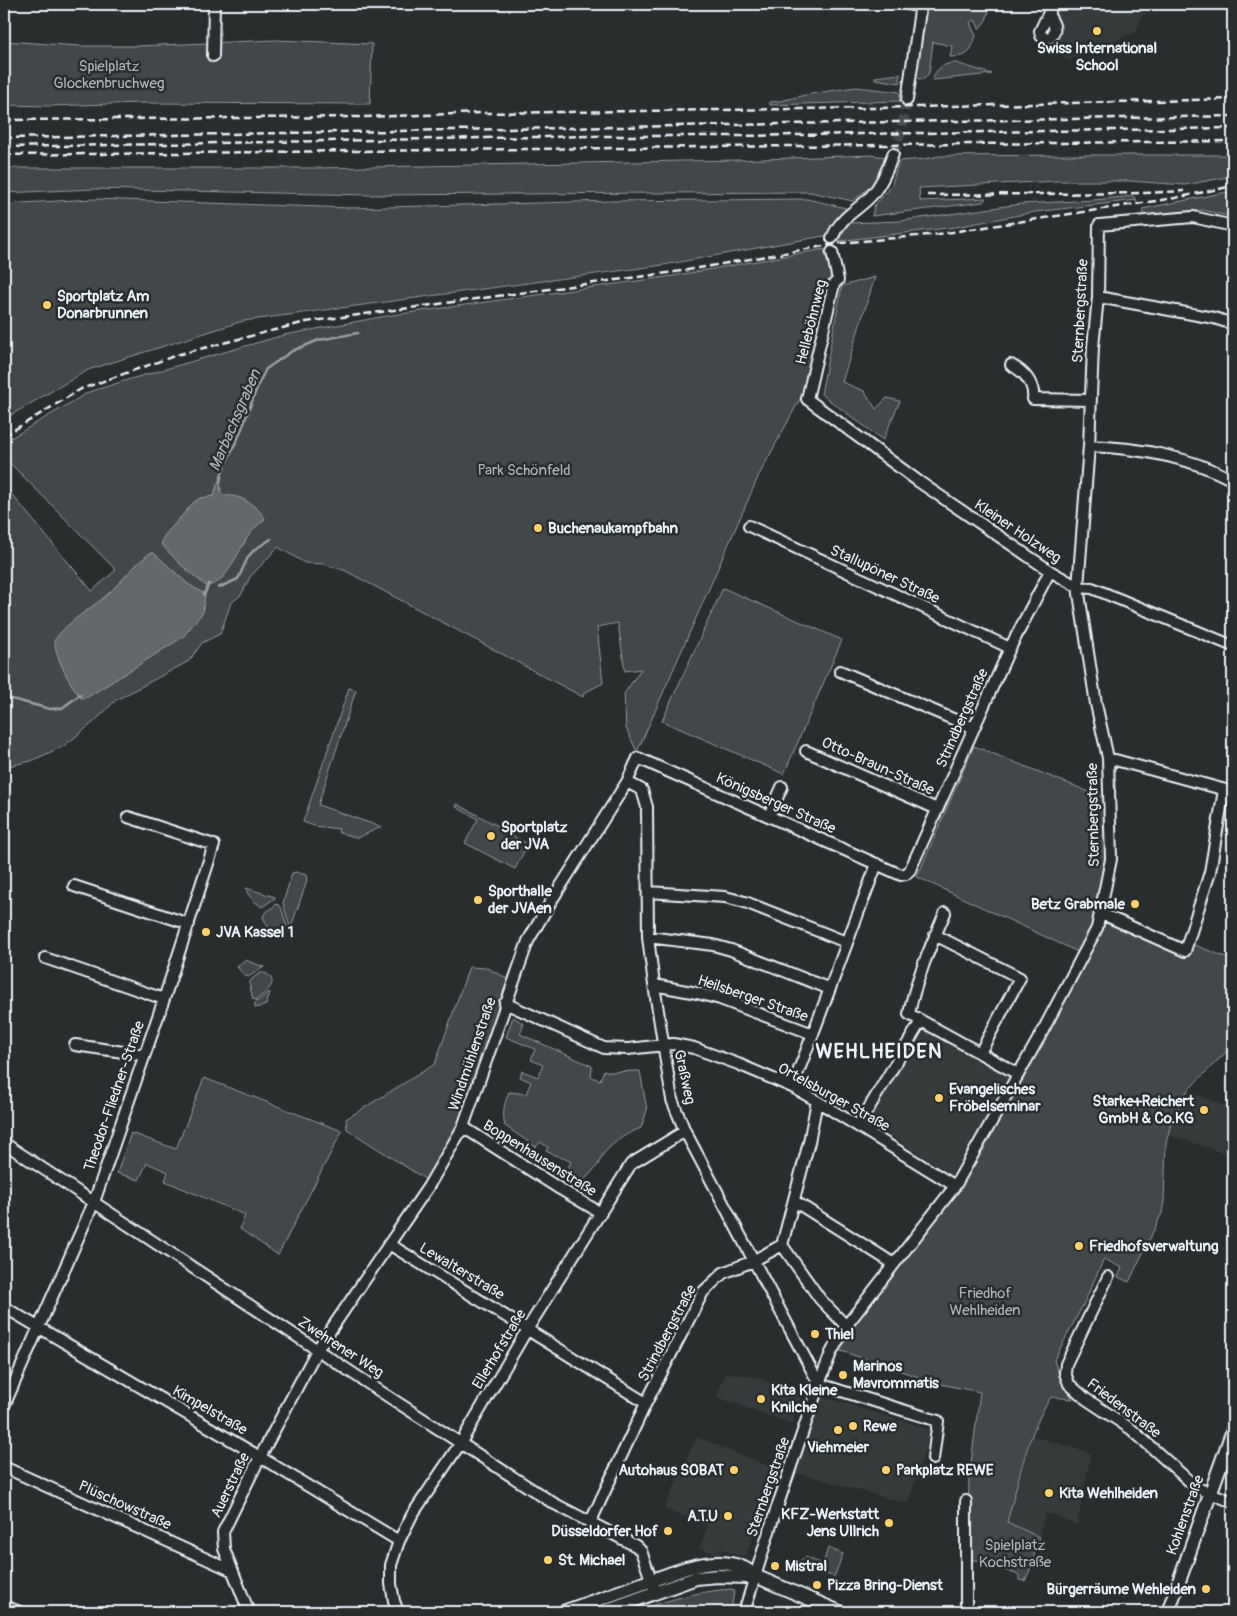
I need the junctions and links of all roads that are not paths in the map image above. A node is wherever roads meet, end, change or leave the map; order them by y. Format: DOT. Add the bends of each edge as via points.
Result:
graph roads {
  1 [pos="214,4"];
  2 [pos="907,4"];
  3 [pos="1053,4"];
  4 [pos="920,5"];
  5 [pos="1048,14"];
  6 [pos="214,56"];
  7 [pos="907,100"];
  8 [pos="893,154"];
  9 [pos="1233,226"];
  10 [pos="832,238"];
  11 [pos="832,252"];
  12 [pos="1098,297"];
  13 [pos="1233,324"];
  14 [pos="1011,365"];
  15 [pos="808,399"];
  16 [pos="1090,400"];
  17 [pos="1089,446"];
  18 [pos="1233,480"];
  19 [pos="749,526"];
  20 [pos="1050,571"];
  21 [pos="1078,588"];
  22 [pos="1233,646"];
  23 [pos="1010,648"];
  24 [pos="840,671"];
  25 [pos="974,728"];
  26 [pos="806,751"];
  27 [pos="638,758"];
  28 [pos="1108,758"];
  29 [pos="628,782"];
  30 [pos="782,787"];
  31 [pos="1229,791"];
  32 [pos="937,809"];
  33 [pos="769,816"];
  34 [pos="128,817"];
  35 [pos="877,864"];
  36 [pos="901,875"];
  37 [pos="74,886"];
  38 [pos="648,892"];
  39 [pos="945,913"];
  40 [pos="1100,913"];
  41 [pos="189,924"];
  42 [pos="935,935"];
  43 [pos="648,937"];
  44 [pos="846,942"];
  45 [pos="45,958"];
  46 [pos="654,985"];
  47 [pos="830,989"];
  48 [pos="164,999"];
  49 [pos="505,1004"];
  50 [pos="921,1021"];
  51 [pos="814,1034"];
  52 [pos="75,1045"];
  53 [pos="663,1045"];
  54 [pos="980,1053"];
  55 [pos="144,1055"];
  56 [pos="1018,1074"];
  57 [pos="792,1087"];
  58 [pos="817,1101"];
  59 [pos="858,1126"];
  60 [pos="463,1127"];
  61 [pos="685,1131"];
  62 [pos="4,1143"];
  63 [pos="955,1186"];
  64 [pos="94,1202"];
  65 [pos="794,1202"];
  66 [pos="601,1213"];
  67 [pos="389,1244"];
  68 [pos="782,1245"];
  69 [pos="753,1261"];
  70 [pos="894,1264"];
  71 [pos="1108,1277"];
  72 [pos="4,1307"];
  73 [pos="846,1326"];
  74 [pos="38,1327"];
  75 [pos="528,1328"];
  76 [pos="317,1350"];
  77 [pos="819,1384"];
  78 [pos="646,1403"];
  79 [pos="4,1406"];
  80 [pos="1233,1430"];
  81 [pos="460,1444"];
  82 [pos="260,1457"];
  83 [pos="933,1459"];
  84 [pos="4,1467"];
  85 [pos="1210,1493"];
  86 [pos="966,1501"];
  87 [pos="1233,1502"];
  88 [pos="590,1523"];
  89 [pos="399,1541"];
  90 [pos="233,1571"];
  91 [pos="754,1576"];
  92 [pos="651,1579"];
  93 [pos="656,1592"];
  94 [pos="4,1606"];
  95 [pos="20,1612"];
  96 [pos="249,1612"];
  97 [pos="398,1612"];
  98 [pos="563,1612"];
  99 [pos="602,1612"];
  100 [pos="744,1612"];
  101 [pos="840,1612"];
  102 [pos="966,1612"];
  103 [pos="1168,1612"];
  1 -- 6 [label="street"];
  2 -- 4 [label="street"];
  3 -- 5 [label="street"];
  4 -- 7 [label="street"];
  8 -- 10 [label="street" via="881,183 871,196 843,219"];
  9 -- 12 [label="street, Sternbergstraße" via="1193,217 1099,225"];
  11 -- 15 [label="street, Helleböhnweg" via="838,280 834,284"];
  12 -- 13 [label="street"];
  12 -- 16 [label="street, Sternbergstraße"];
  14 -- 16 [label="street" via="1021,370 1030,382 1033,399"];
  15 -- 20 [label="street, Kleiner Holzweg" via="918,481"];
  16 -- 17 [label="street, Sternbergstraße"];
  17 -- 18 [label="street" via="1162,453 1201,465"];
  17 -- 21 [label="street, Sternbergstraße"];
  19 -- 23 [label="street, Stallupöner Straße"];
  20 -- 21 [label="street, Kleiner Holzweg"];
  20 -- 23 [label="street, Strindbergstraße"];
  21 -- 22 [label="street, Kleiner Holzweg" via="1092,588"];
  21 -- 28 [label="street, Sternbergstraße"];
  23 -- 25 [label="street, Strindbergstraße"];
  24 -- 25 [label="street"];
  25 -- 32 [label="street, Strindbergstraße"];
  26 -- 32 [label="street, Otto-Braun-Straße"];
  27 -- 29 [label="street, Windmühlenstraße"];
  27 -- 33 [label="street, Königsberger Straße"];
  28 -- 31 [label="street"];
  28 -- 40 [label="street, Sternbergstraße" via="1111,859"];
  29 -- 38 [label="street, Graßweg" via="642,790 647,807"];
  29 -- 49 [label="street, Windmühlenstraße" via="528,941"];
  30 -- 33 [label="street"];
  31 -- 40 [label="street" via="1210,872 1185,951"];
  32 -- 36 [label="street, Strindbergstraße" via="910,870"];
  33 -- 35 [label="street, Königsberger Straße"];
  34 -- 41 [label="street, Theodor-Fliedner-Straße" via="214,845"];
  35 -- 36 [label="street, Königsberger Straße"];
  35 -- 44 [label="street"];
  37 -- 41 [label="street"];
  38 -- 43 [label="street, Graßweg"];
  38 -- 44 [label="street" via="725,897 745,902"];
  39 -- 42 [label="street"];
  40 -- 56 [label="street, Sternbergstraße" via="1097,928"];
  41 -- 48 [label="street, Theodor-Fliedner-Straße"];
  42 -- 50 [label="street" via="909,1014"];
  42 -- 54 [label="street" via="1020,978"];
  43 -- 46 [label="street, Graßweg"];
  43 -- 47 [label="street" via="731,950"];
  44 -- 47 [label="street"];
  45 -- 48 [label="street"];
  46 -- 51 [label="street, Heilsberger Straße" via="720,999"];
  46 -- 53 [label="street, Graßweg"];
  47 -- 51 [label="street"];
  48 -- 55 [label="street, Theodor-Fliedner-Straße"];
  49 -- 53 [label="street, Ortelsburger Straße" via="604,1048"];
  49 -- 60 [label="street, Windmühlenstraße"];
  50 -- 54 [label="street"];
  50 -- 59 [label="street"];
  51 -- 57 [label="street"];
  52 -- 55 [label="street"];
  53 -- 57 [label="street, Ortelsburger Straße" via="694,1048"];
  53 -- 61 [label="street, Graßweg" via="672,1100"];
  54 -- 56 [label="street"];
  55 -- 64 [label="street, Theodor-Fliedner-Straße"];
  56 -- 63 [label="street, Sternbergstraße"];
  57 -- 58 [label="street, Ortelsburger Straße"];
  58 -- 59 [label="street, Ortelsburger Straße"];
  58 -- 65 [label="street"];
  59 -- 63 [label="street, Ortelsburger Straße"];
  60 -- 66 [label="street, Boppenhausenstraße"];
  60 -- 67 [label="street, Windmühlenstraße"];
  61 -- 66 [label="street, Ellerhofstraße" via="631,1164"];
  61 -- 69 [label="street, Graßweg"];
  62 -- 64 [label="street, Zwehrener Weg"];
  63 -- 70 [label="street, Sternbergstraße"];
  64 -- 74 [label="street, Theodor-Fliedner-Straße"];
  64 -- 76 [label="street, Zwehrener Weg"];
  65 -- 68 [label="street"];
  65 -- 70 [label="street"];
  66 -- 75 [label="street, Ellerhofstraße"];
  67 -- 75 [label="street, Lewalterstraße"];
  67 -- 76 [label="street, Windmühlenstraße"];
  68 -- 69 [label="street, Strindbergstraße"];
  68 -- 73 [label="street" via="820,1299"];
  69 -- 77 [label="street, Graßweg"];
  69 -- 78 [label="street, Strindbergstraße" via="723,1273 703,1292"];
  70 -- 73 [label="street, Sternbergstraße"];
  71 -- 85 [label="street, Friedenstraße" via="1066,1364 1069,1384 1131,1429 1197,1488"];
  72 -- 74 [label="street, Kimpelstraße"];
  73 -- 77 [label="street, Sternbergstraße"];
  74 -- 79 [label="street, Theodor-Fliedner-Straße"];
  74 -- 82 [label="street, Kimpelstraße"];
  75 -- 78 [label="street, Lewalterstraße"];
  75 -- 81 [label="street, Ellerhofstraße"];
  76 -- 81 [label="street, Zwehrener Weg"];
  76 -- 82 [label="street, Auerstraße"];
  77 -- 83 [label="street" via="938,1421"];
  77 -- 91 [label="street, Sternbergstraße"];
  78 -- 88 [label="street, Strindbergstraße"];
  80 -- 85 [label="main road, Kohlenstraße"];
  81 -- 88 [label="street, Zwehrener Weg"];
  81 -- 89 [label="street, Ellerhofstraße" via="410,1517"];
  82 -- 89 [label="street, Kimpelstraße"];
  82 -- 90 [label="street, Auerstraße" via="223,1532 224,1550"];
  84 -- 90 [label="street, Plüschowstraße"];
  85 -- 87 [label="street, Friedenstraße"];
  85 -- 103 [label="main road, Kohlenstraße"];
  86 -- 102 [label="street"];
  88 -- 92 [label="street, Zwehrener Weg" via="636,1546"];
  89 -- 97 [label="street, Ellerhofstraße" via="391,1565 391,1584"];
  90 -- 96 [label="street, Auerstraße"];
  91 -- 92 [label="main road" via="740,1565 702,1564"];
  91 -- 93 [label="main road" via="696,1578"];
  91 -- 100 [label="street, Sternbergstraße"];
  91 -- 101 [label="main road"];
  92 -- 93 [label="street, Zwehrener Weg"];
  92 -- 98 [label="main road"];
  93 -- 99 [label="main road"];
  94 -- 95 [label="street"];
}
